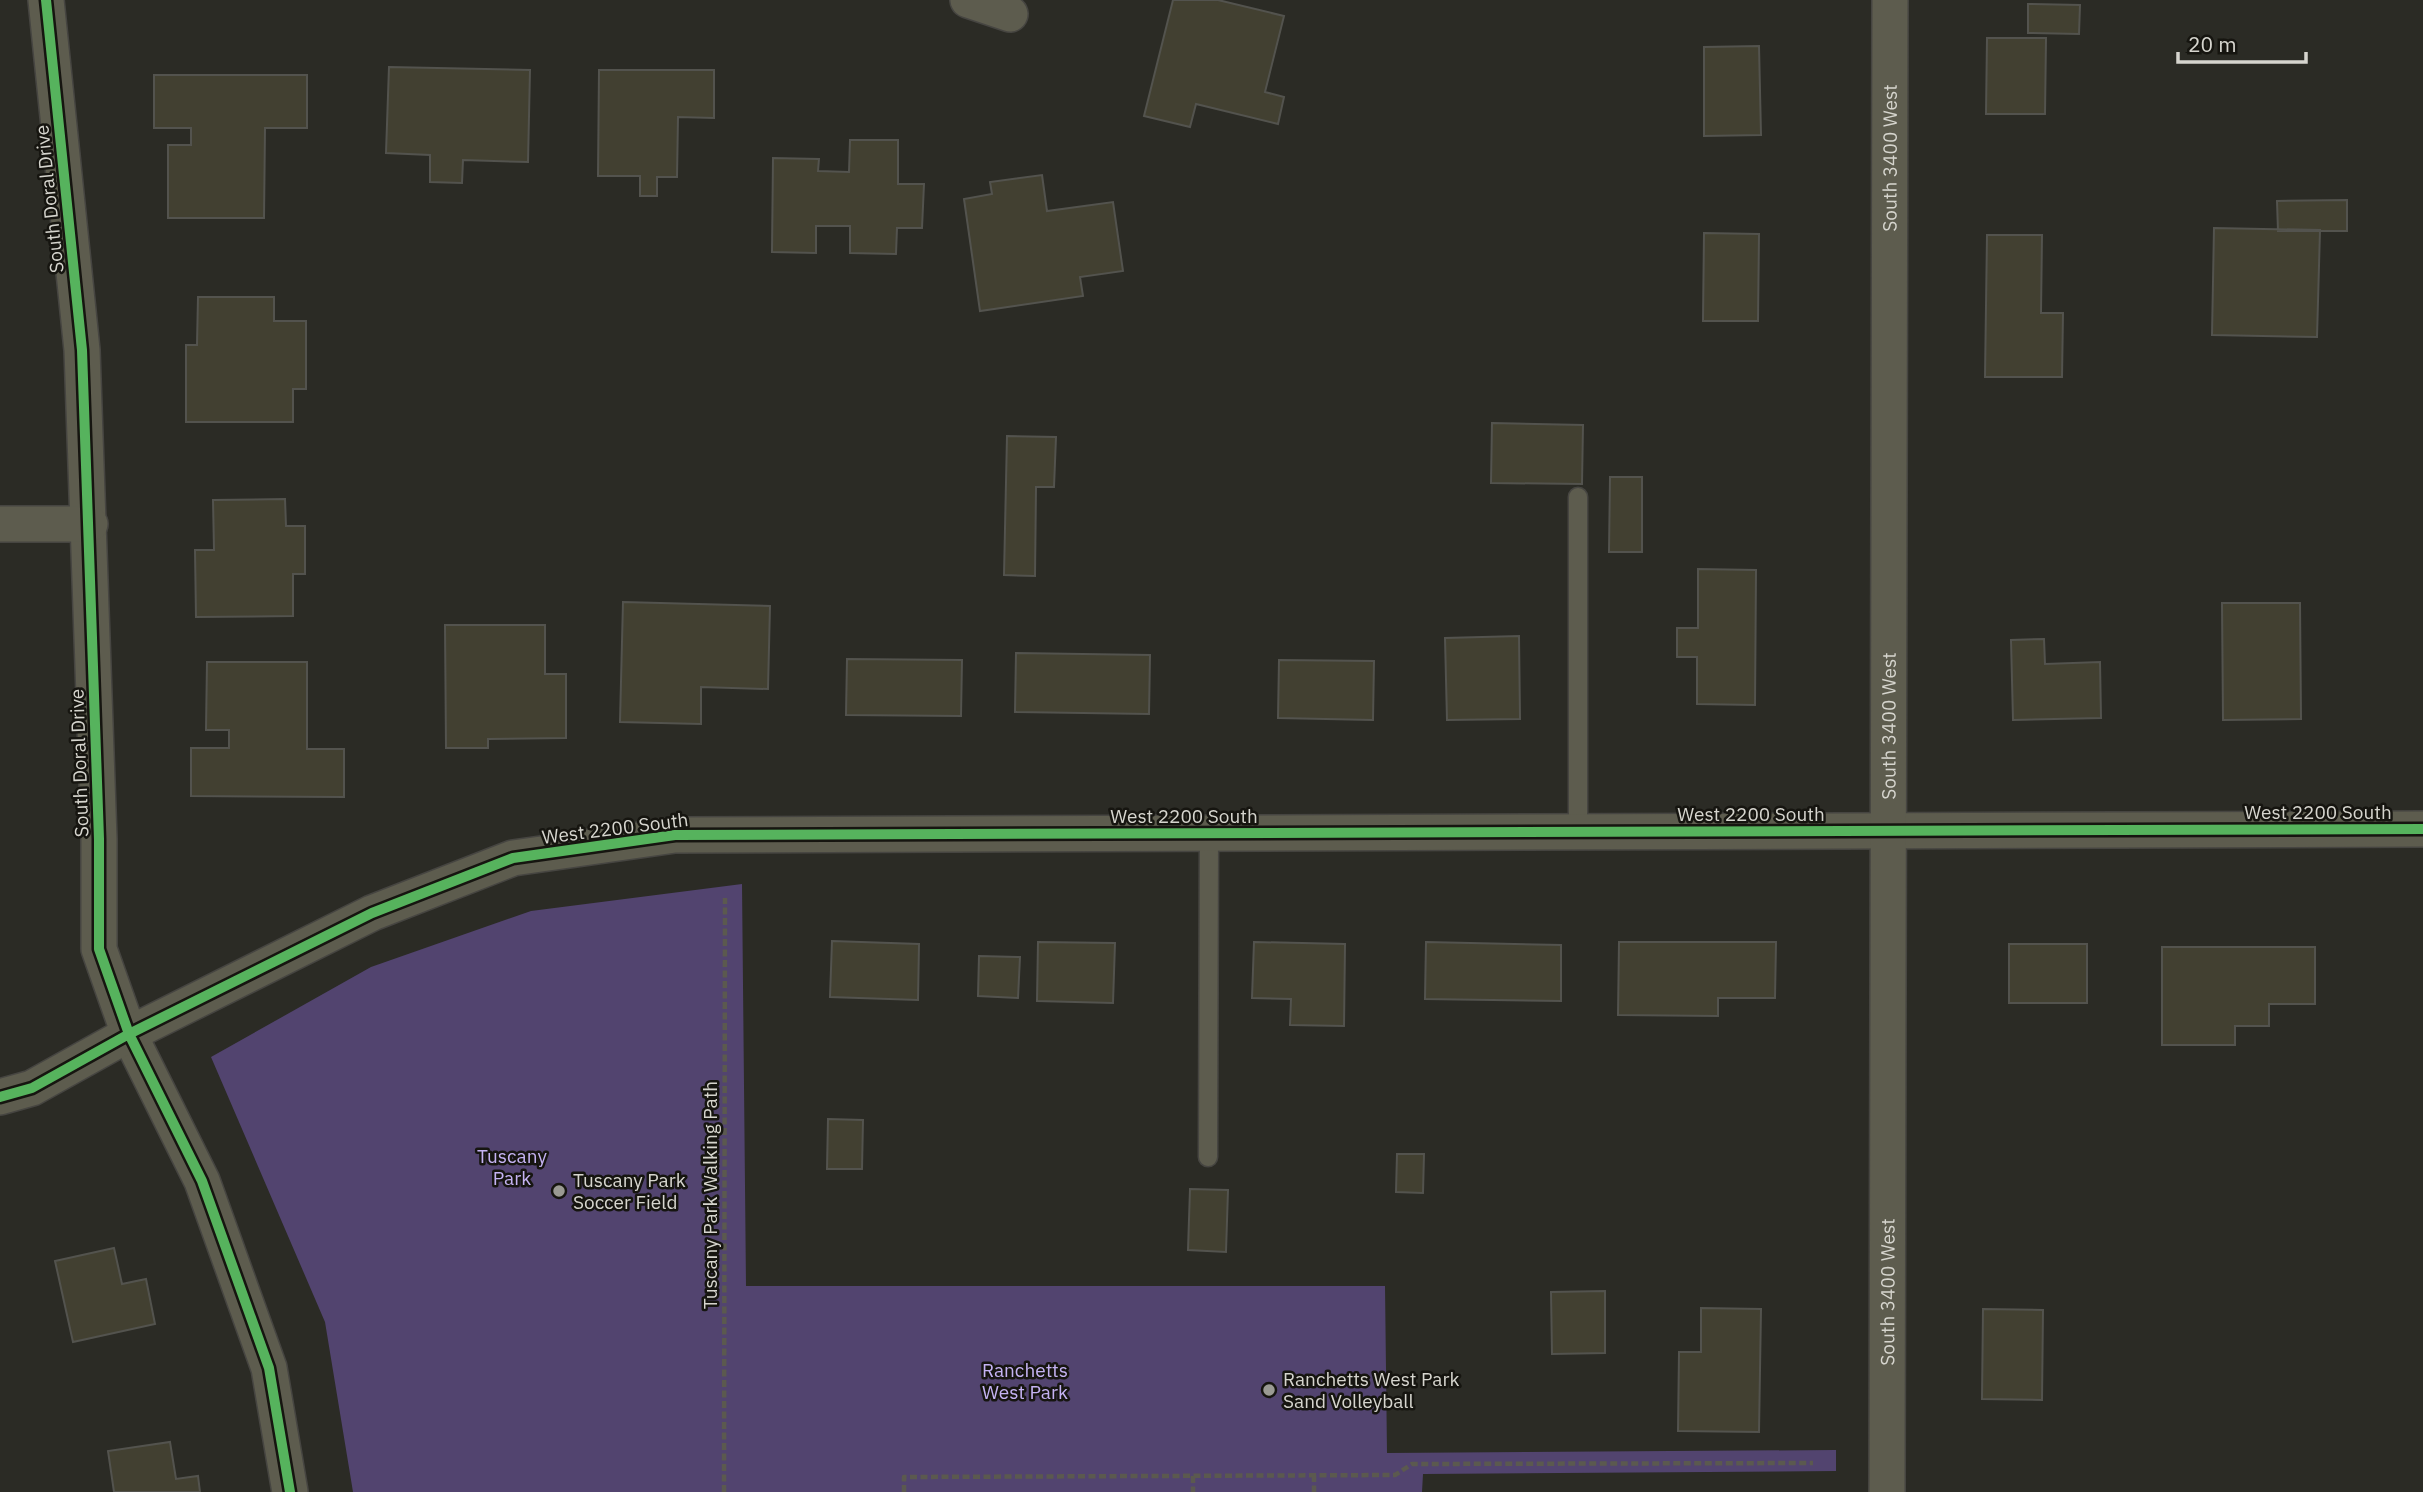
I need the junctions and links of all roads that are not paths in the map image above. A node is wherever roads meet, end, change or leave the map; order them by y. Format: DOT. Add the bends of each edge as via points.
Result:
graph roads {
  1 [pos="46,0"];
  2 [pos="968,0"];
  3 [pos="1890,0"];
  4 [pos="1010,13"];
  5 [pos="1578,497"];
  6 [pos="0,524"];
  7 [pos="90,524"];
  8 [pos="2423,830"];
  9 [pos="1887,831"];
  10 [pos="1578,832"];
  11 [pos="1209,833"];
  12 [pos="129,1034"];
  13 [pos="0,1097"];
  14 [pos="1208,1157"];
  15 [pos="290,1492"];
  16 [pos="1887,1492"];
  1 -- 7 [label="street, South Doral Drive" via="82,350"];
  2 -- 4 [label="street"];
  3 -- 9 [label="street, South 3400 West"];
  5 -- 10 [label="lane"];
  6 -- 7 [label="street"];
  7 -- 12 [label="street, South Doral Drive" via="99,949"];
  8 -- 9 [label="street, West 2200 South"];
  9 -- 10 [label="street, West 2200 South"];
  9 -- 16 [label="street, South 3400 West"];
  10 -- 11 [label="street, West 2200 South"];
  11 -- 12 [label="street, West 2200 South" via="675,835 513,858 372,913"];
  11 -- 14 [label="lane"];
  12 -- 13 [label="street, West 2200 South" via="32,1088"];
  12 -- 15 [label="street, South Doral Drive" via="202,1181 269,1368"];
}
